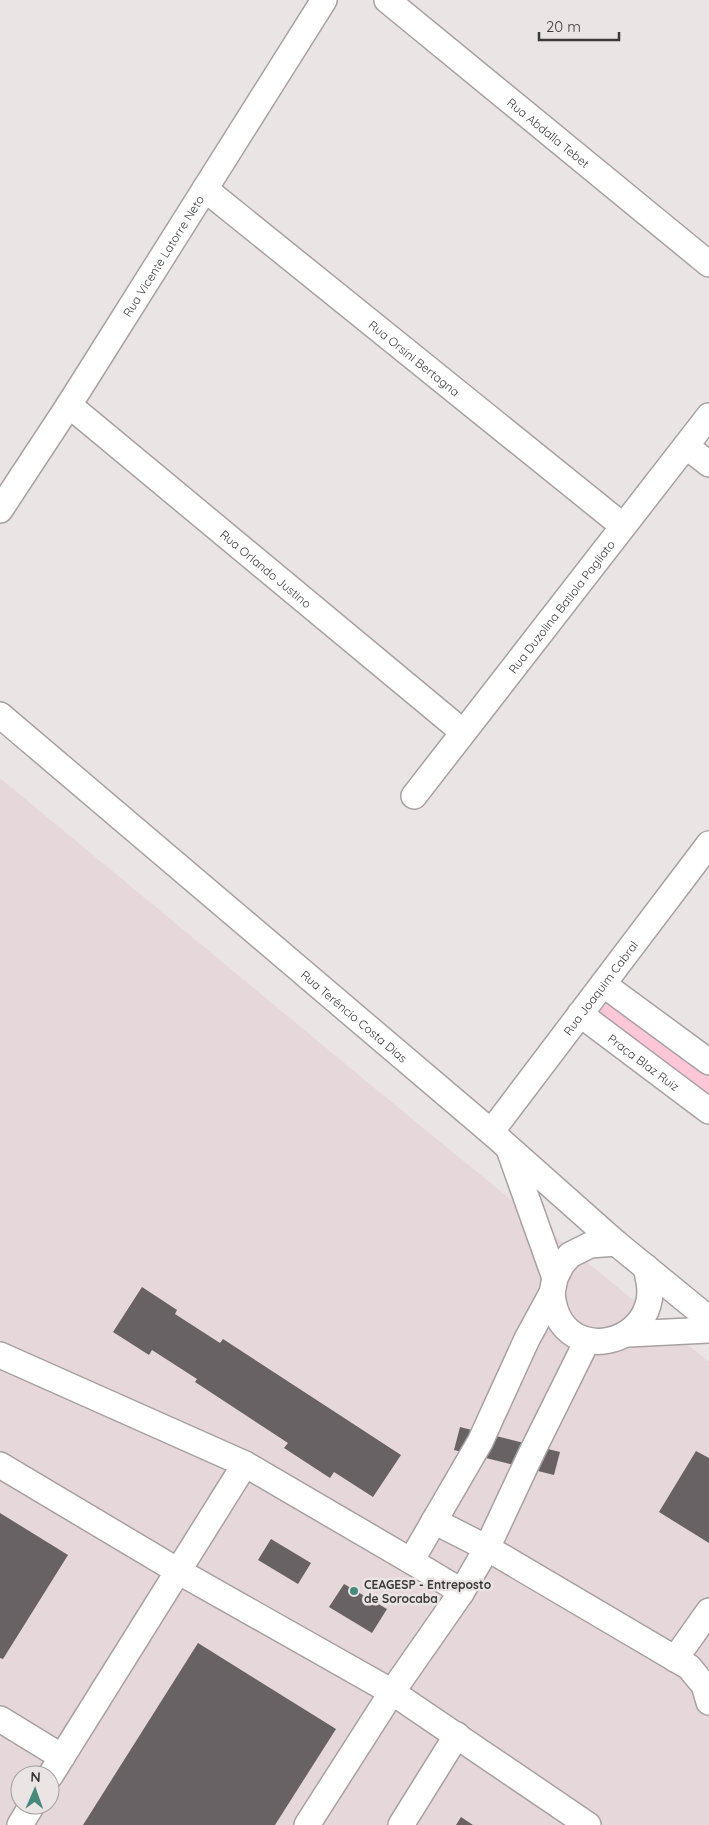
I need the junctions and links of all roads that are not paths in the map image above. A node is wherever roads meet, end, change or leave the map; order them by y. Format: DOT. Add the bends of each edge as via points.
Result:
graph roads {
  1 [pos="324,0"];
  2 [pos="387,0"];
  3 [pos="205,189"];
  4 [pos="709,264"];
  5 [pos="69,405"];
  6 [pos="709,416"];
  7 [pos="686,446"];
  8 [pos="709,464"];
  9 [pos="0,510"];
  10 [pos="623,526"];
  11 [pos="0,715"];
  12 [pos="463,732"];
  13 [pos="414,796"];
  14 [pos="709,844"];
  15 [pos="603,984"];
  16 [pos="580,1014"];
  17 [pos="709,1062"];
  18 [pos="709,1111"];
  19 [pos="500,1139"];
  20 [pos="616,1243"];
  21 [pos="646,1267"];
  22 [pos="553,1286"];
  23 [pos="709,1319"];
  24 [pos="709,1330"];
  25 [pos="628,1334"];
  26 [pos="588,1341"];
  27 [pos="0,1356"];
  28 [pos="245,1464"];
  29 [pos="0,1465"];
  30 [pos="434,1521"];
  31 [pos="487,1548"];
  32 [pos="411,1561"];
  33 [pos="178,1571"];
  34 [pos="461,1594"];
  35 [pos="709,1611"];
  36 [pos="675,1659"];
  37 [pos="707,1687"];
  38 [pos="392,1692"];
  39 [pos="0,1719"];
  40 [pos="457,1735"];
  41 [pos="55,1765"];
  42 [pos="57,1765"];
  43 [pos="307,1825"];
  44 [pos="401,1825"];
  45 [pos="588,1825"];
  1 -- 3 [label="street, Rua Vicente Latorre Neto"];
  2 -- 4 [label="street, Rua Abdalla Tebet"];
  3 -- 5 [label="street, Rua Vicente Latorre Neto"];
  3 -- 10 [label="street, Rua Orsini Bertagna"];
  5 -- 9 [label="street, Rua Vicente Latorre Neto"];
  5 -- 12 [label="street, Rua Orlando Justino"];
  6 -- 7 [label="street, Rua Duzolina Batiola Pagliato"];
  7 -- 8 [label="street"];
  7 -- 10 [label="street, Rua Duzolina Batiola Pagliato"];
  10 -- 12 [label="street, Rua Duzolina Batiola Pagliato"];
  11 -- 19 [label="street, Rua Terêncio Costa Dias"];
  12 -- 13 [label="street, Rua Duzolina Batiola Pagliato"];
  14 -- 15 [label="street, Rua Joaquim Cabral"];
  15 -- 16 [label="street, Rua Joaquim Cabral"];
  15 -- 17 [label="street"];
  16 -- 18 [label="street, Praça Blaz Ruiz"];
  16 -- 19 [label="street, Rua Joaquim Cabral"];
  19 -- 20 [label="street, Rua Terêncio Costa Dias"];
  19 -- 22 [label="street"];
  20 -- 21 [label="street, Rua Terêncio Costa Dias"];
  20 -- 22 [label="street" via="580,1249 562,1264"];
  21 -- 23 [label="street, Rua Terêncio Costa Dias"];
  21 -- 25 [label="street" via="649,1304 643,1319"];
  22 -- 26 [label="street" via="554,1309 562,1323 573,1334"];
  22 -- 30 [label="street" via="480,1442"];
  24 -- 25 [label="street"];
  25 -- 26 [label="street" via="603,1342"];
  26 -- 31 [label="street"];
  27 -- 28 [label="street"];
  28 -- 32 [label="street"];
  28 -- 33 [label="street"];
  29 -- 33 [label="street"];
  30 -- 31 [label="street"];
  30 -- 32 [label="street"];
  31 -- 34 [label="street"];
  31 -- 36 [label="street"];
  32 -- 34 [label="street"];
  33 -- 38 [label="street"];
  33 -- 42 [label="street"];
  34 -- 38 [label="street"];
  35 -- 36 [label="street"];
  36 -- 37 [label="street" via="689,1667"];
  38 -- 40 [label="street"];
  38 -- 43 [label="street"];
  39 -- 41 [label="street"];
  40 -- 44 [label="street"];
  40 -- 45 [label="street"];
}
